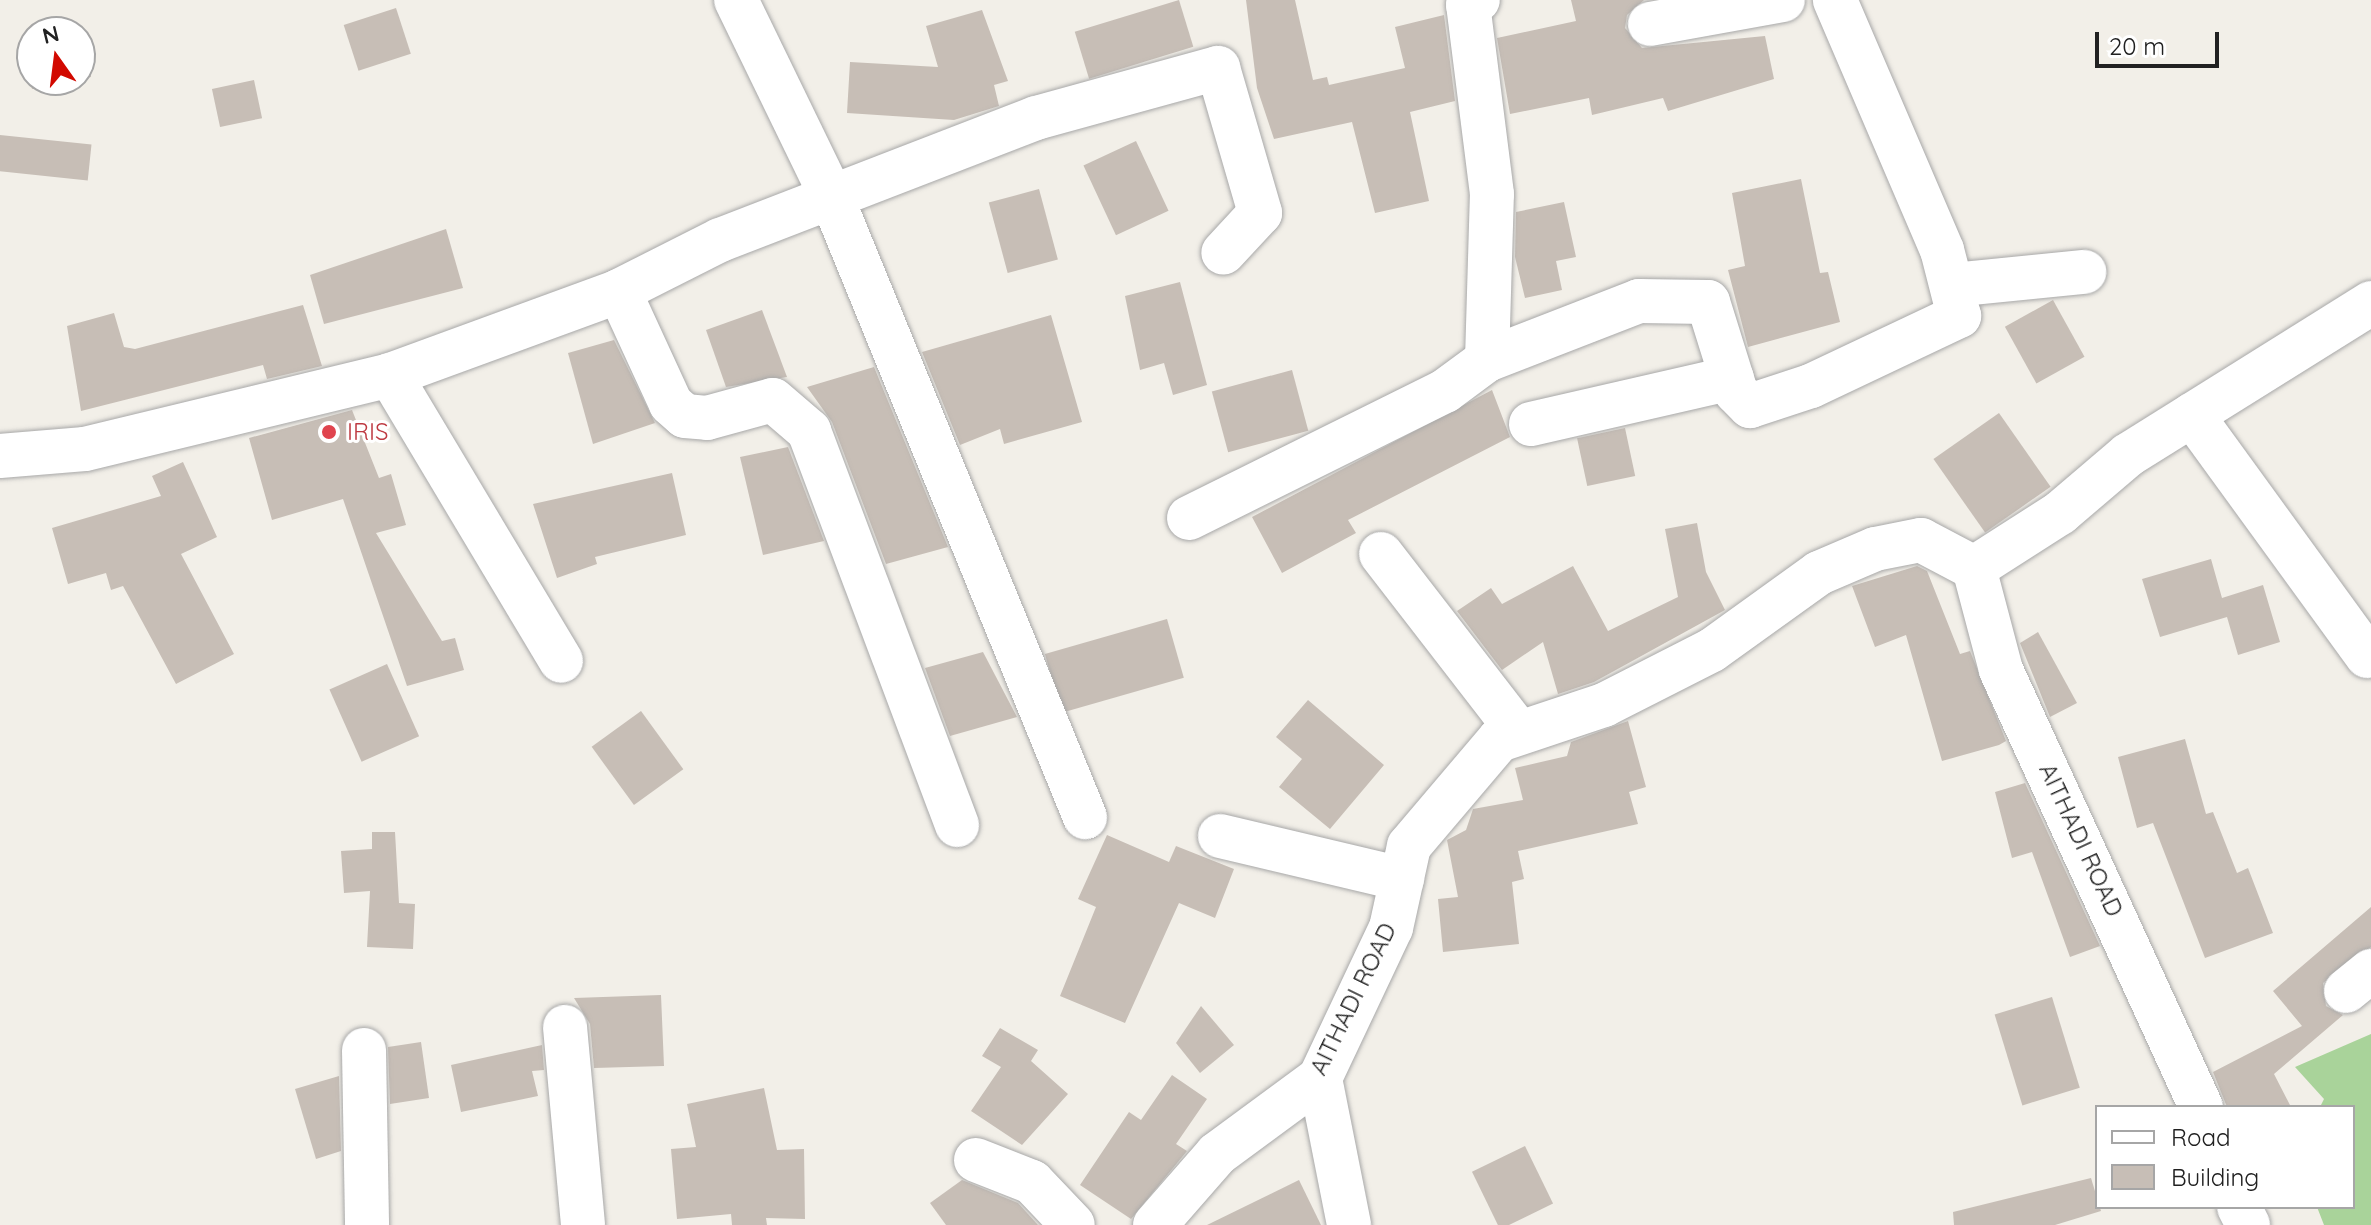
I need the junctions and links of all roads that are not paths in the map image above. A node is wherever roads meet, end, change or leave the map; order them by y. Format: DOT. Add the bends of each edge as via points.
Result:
graph roads {
  1 [pos="736,0"];
  2 [pos="1478,0"];
  3 [pos="1783,0"];
  4 [pos="1835,0"];
  5 [pos="1650,24"];
  6 [pos="832,198"];
  7 [pos="1223,253"];
  8 [pos="2084,272"];
  9 [pos="1953,285"];
  10 [pos="619,291"];
  11 [pos="2371,303"];
  12 [pos="1487,360"];
  13 [pos="390,375"];
  14 [pos="1732,378"];
  15 [pos="2192,415"];
  16 [pos="1531,424"];
  17 [pos="0,456"];
  18 [pos="1189,518"];
  19 [pos="1381,554"];
  20 [pos="1974,568"];
  21 [pos="2367,656"];
  22 [pos="561,661"];
  23 [pos="1518,731"];
  24 [pos="1085,817"];
  25 [pos="957,825"];
  26 [pos="1220,836"];
  27 [pos="1402,879"];
  28 [pos="565,1027"];
  29 [pos="364,1050"];
  30 [pos="1320,1078"];
  31 [pos="2200,1105"];
  32 [pos="976,1160"];
  33 [pos="367,1225"];
  34 [pos="583,1225"];
  35 [pos="1073,1225"];
  36 [pos="1155,1225"];
  37 [pos="1349,1225"];
  1 -- 6 [label="street"];
  2 -- 12 [label="street" via="1468,5 1492,194"];
  3 -- 5 [label="street"];
  4 -- 9 [label="street"];
  6 -- 7 [label="street" via="1036,118 1218,68 1260,213"];
  6 -- 10 [label="street" via="720,240"];
  6 -- 24 [label="street"];
  8 -- 9 [label="street"];
  9 -- 14 [label="street" via="1959,316 1811,386 1750,406"];
  10 -- 13 [label="street"];
  10 -- 25 [label="street" via="671,404 685,416 707,418 773,400 809,431"];
  11 -- 15 [label="street"];
  12 -- 14 [label="street" via="1639,301 1677,297 1708,302"];
  12 -- 18 [label="street" via="1445,391"];
  13 -- 17 [label="street" via="85,449"];
  13 -- 22 [label="street"];
  14 -- 16 [label="street"];
  15 -- 20 [label="street"];
  15 -- 21 [label="street"];
  19 -- 23 [label="street"];
  20 -- 23 [label="street, AITHADI ROAD" via="1921,540 1875,549 1819,573 1685,664 1604,705"];
  20 -- 31 [label="street, AITHADI ROAD" via="2001,670"];
  23 -- 27 [label="street, AITHADI ROAD" via="1469,771 1409,846"];
  26 -- 27 [label="street"];
  27 -- 30 [label="street, AITHADI ROAD" via="1391,928"];
  28 -- 34 [label="street"];
  29 -- 33 [label="street"];
  30 -- 36 [label="street, AITHADI ROAD" via="1217,1154"];
  30 -- 37 [label="street"];
  32 -- 35 [label="street" via="1032,1182"];
}
